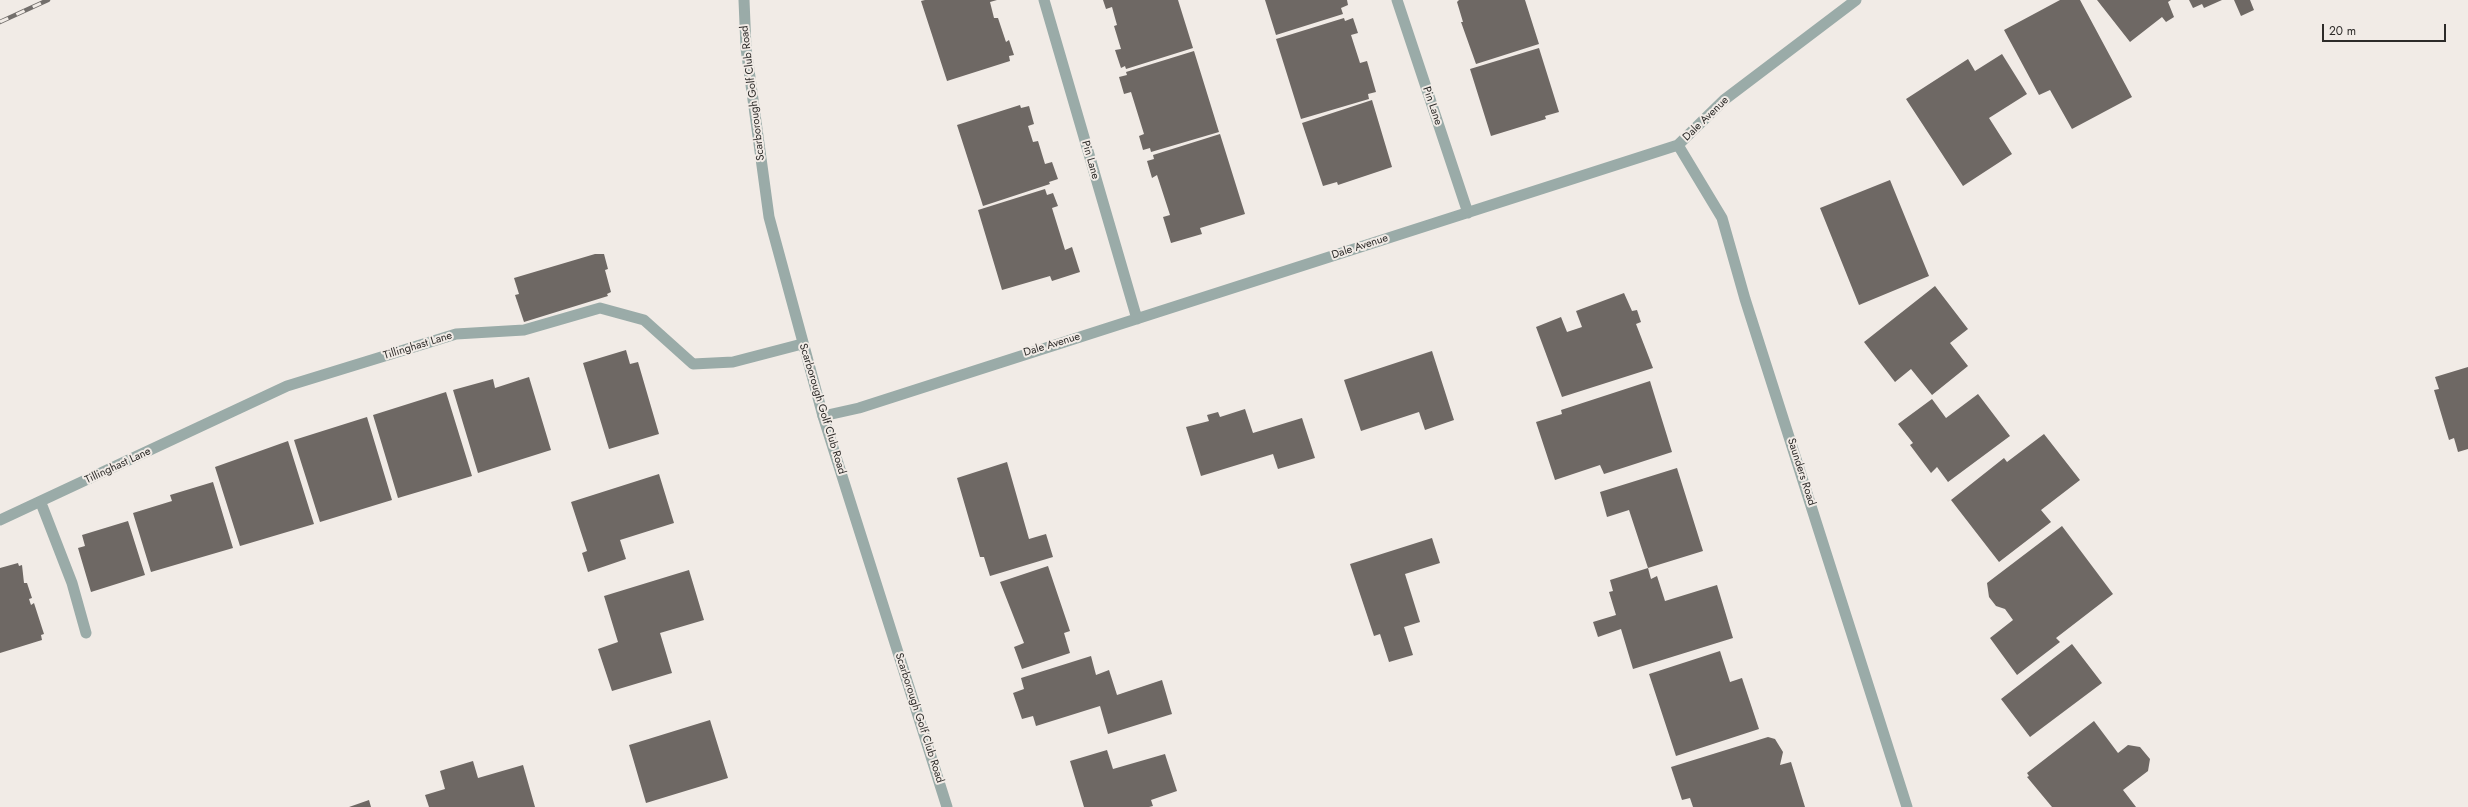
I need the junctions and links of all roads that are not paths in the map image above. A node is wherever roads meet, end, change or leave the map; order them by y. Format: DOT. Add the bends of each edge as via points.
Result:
graph roads {
  1 [pos="744,0"];
  2 [pos="1044,0"];
  3 [pos="1397,0"];
  4 [pos="1856,0"];
  5 [pos="1678,145"];
  6 [pos="1468,212"];
  7 [pos="1137,319"];
  8 [pos="802,344"];
  9 [pos="823,416"];
  10 [pos="41,503"];
  11 [pos="0,520"];
  12 [pos="86,634"];
  13 [pos="947,807"];
  14 [pos="1907,807"];
  1 -- 8 [label="street, Scarborough Golf Club Road" via="746,48 770,217"];
  2 -- 7 [label="street, Pin Lane"];
  3 -- 6 [label="street, Pin Lane"];
  4 -- 5 [label="street, Dale Avenue" via="1724,100"];
  5 -- 6 [label="street, Dale Avenue"];
  5 -- 14 [label="street, Saunders Road" via="1722,218 1745,299"];
  6 -- 7 [label="street, Dale Avenue"];
  7 -- 9 [label="street, Dale Avenue" via="859,408"];
  8 -- 9 [label="street, Scarborough Golf Club Road"];
  8 -- 10 [label="street, Tillinghast Lane" via="733,362 693,364 644,320 600,308 524,330 456,334 287,386"];
  9 -- 13 [label="street, Scarborough Golf Club Road"];
  10 -- 11 [label="street, Tillinghast Lane"];
  10 -- 12 [label="street" via="72,583"];
}
